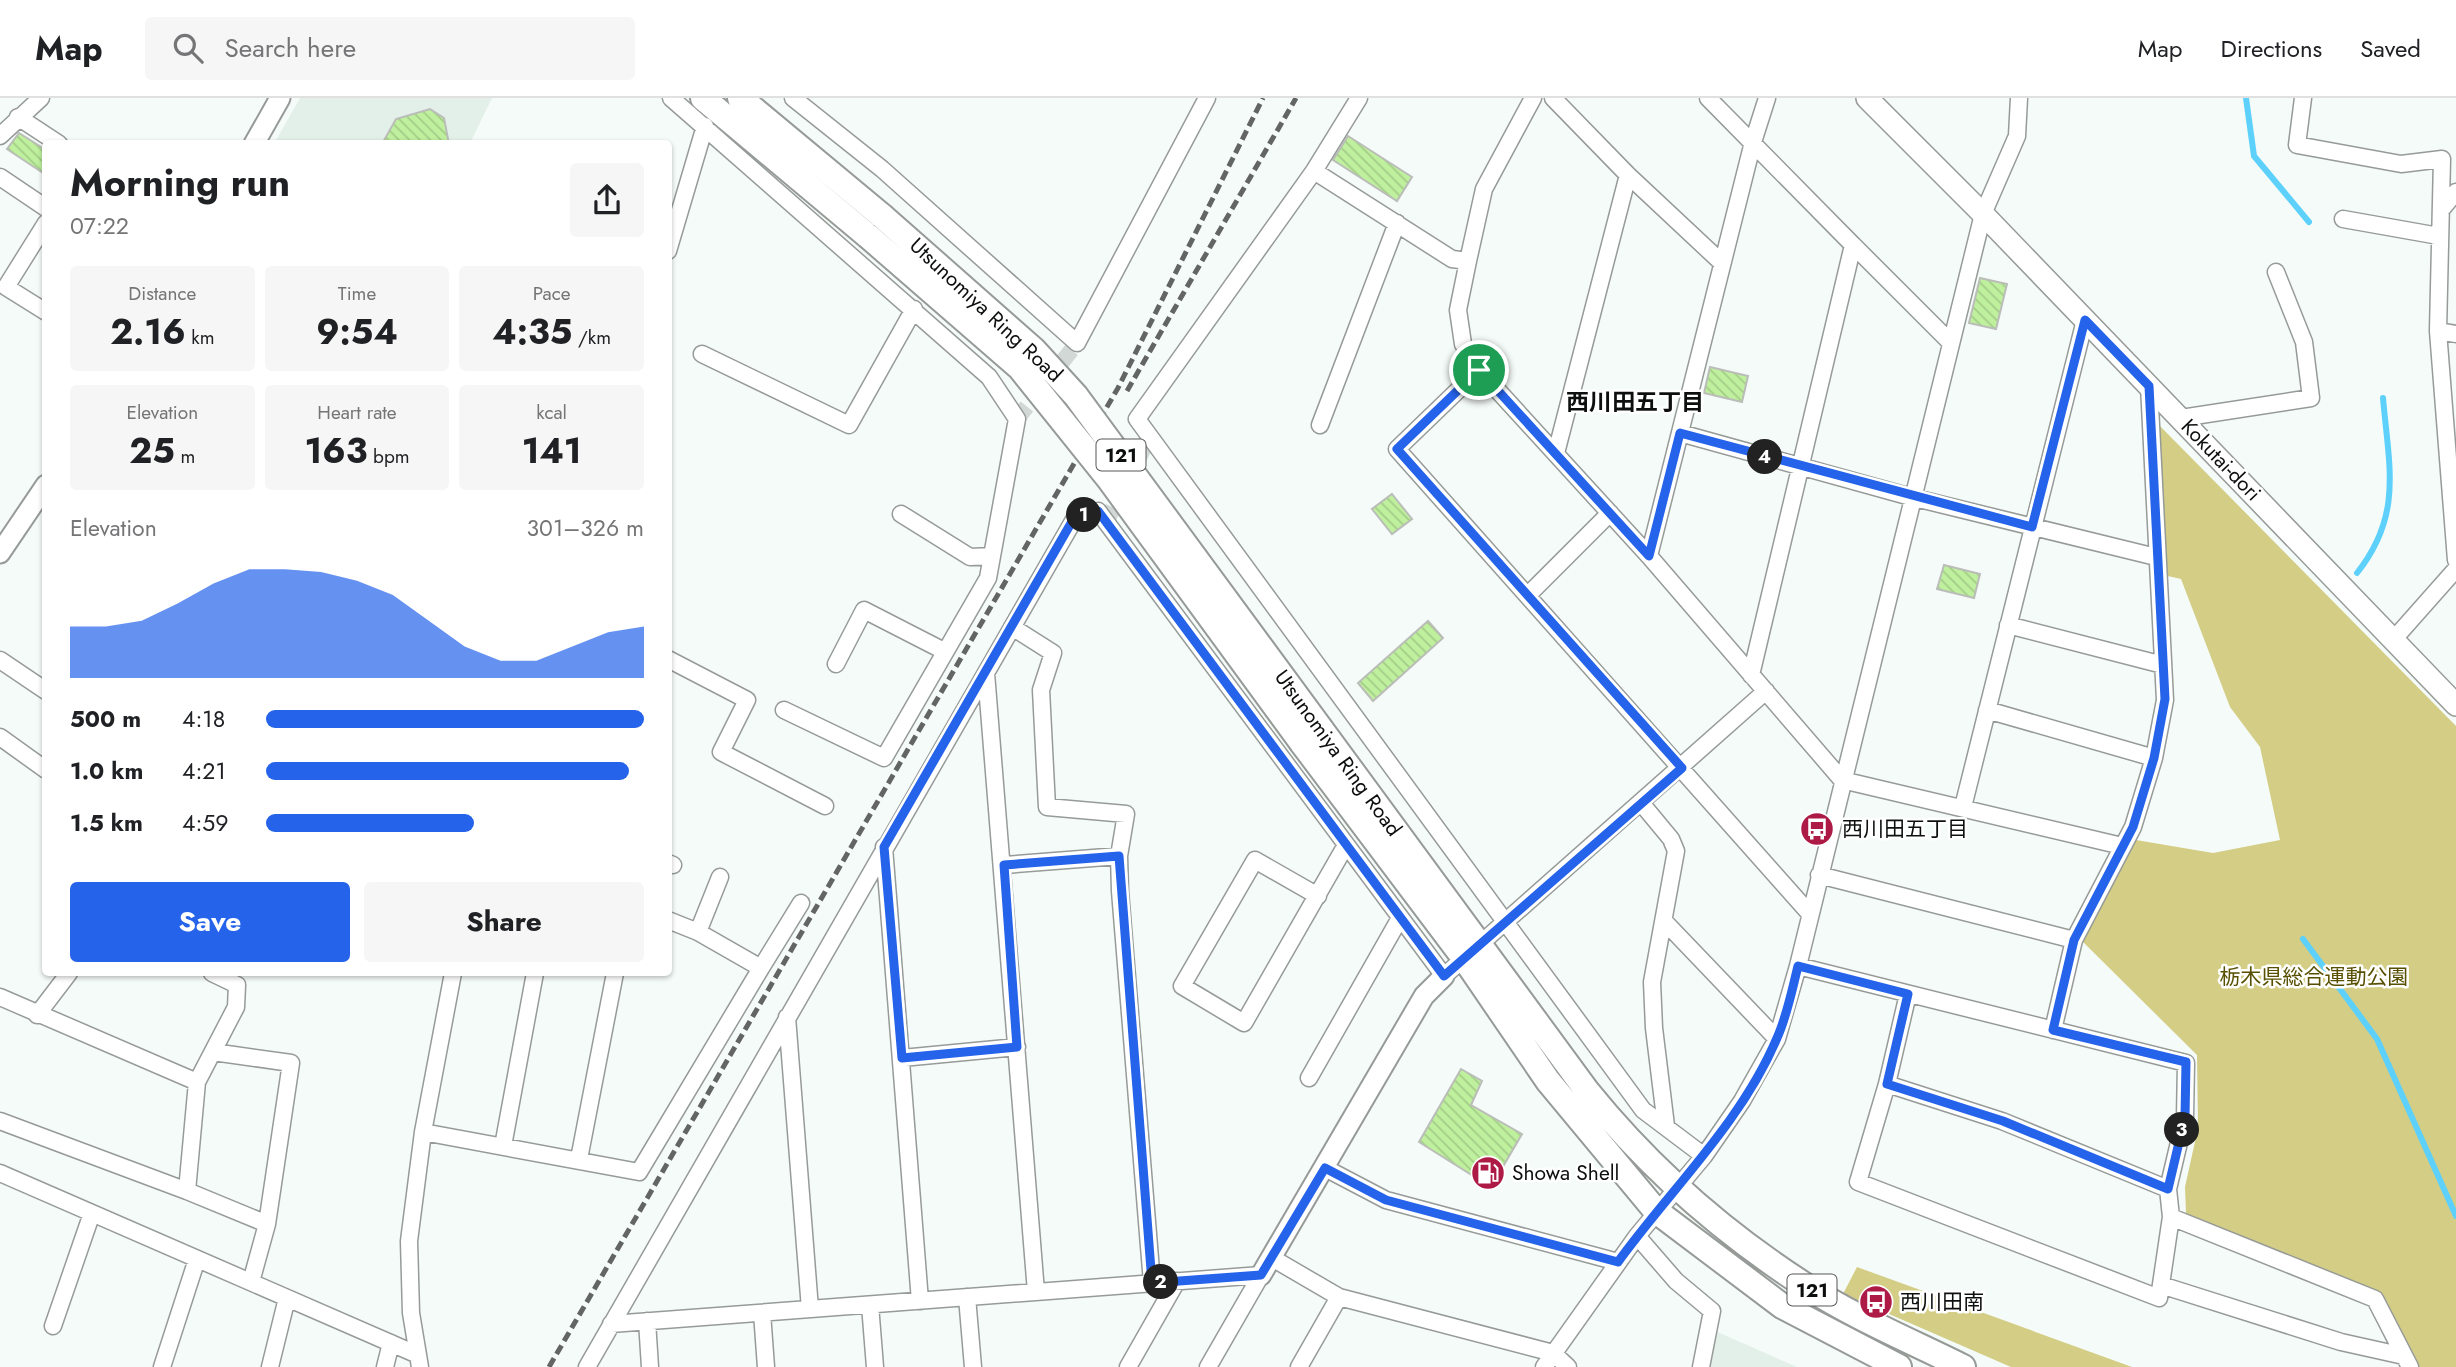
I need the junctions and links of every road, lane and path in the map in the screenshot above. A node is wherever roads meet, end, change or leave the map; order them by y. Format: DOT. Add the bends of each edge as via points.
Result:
graph roads {
  1 [pos="41,98"];
  2 [pos="280,98"];
  3 [pos="671,98"];
  4 [pos="703,98"];
  5 [pos="740,98"];
  6 [pos="793,98"];
  7 [pos="1207,98"];
  8 [pos="1359,98"];
  9 [pos="1532,98"];
  10 [pos="1553,98"];
  11 [pos="1708,98"];
  12 [pos="1767,98"];
  13 [pos="1867,98"];
  14 [pos="2019,98"];
  15 [pos="2303,98"];
  16 [pos="18,117"];
  17 [pos="705,126"];
  18 [pos="0,136"];
  19 [pos="53,140"];
  20 [pos="256,140"];
  21 [pos="1753,142"];
  22 [pos="1314,171"];
  23 [pos="1628,175"];
  24 [pos="0,177"];
  25 [pos="2456,192"];
  26 [pos="42,205"];
  27 [pos="2441,210"];
  28 [pos="1983,214"];
  29 [pos="2343,219"];
  30 [pos="1397,223"];
  31 [pos="875,226"];
  32 [pos="42,229"];
  33 [pos="2439,236"];
  34 [pos="672,237"];
  35 [pos="1853,245"];
  36 [pos="1468,261"];
  37 [pos="1722,263"];
  38 [pos="2276,272"];
  39 [pos="914,309"];
  40 [pos="42,310"];
  41 [pos="2085,320"];
  42 [pos="2438,331"];
  43 [pos="2456,334"];
  44 [pos="1950,342"];
  45 [pos="702,354"];
  46 [pos="1479,370"];
  47 [pos="2149,386"];
  48 [pos="2181,418"];
  49 [pos="1320,425"];
  50 [pos="1680,433"];
  51 [pos="1556,453"];
  52 [pos="1800,467"];
  53 [pos="42,491"];
  54 [pos="1911,498"];
  55 [pos="1610,513"];
  56 [pos="901,514"];
  57 [pos="2032,527"];
  58 [pos="0,553"];
  59 [pos="992,556"];
  60 [pos="1649,556"];
  61 [pos="2156,557"];
  62 [pos="2456,560"];
  63 [pos="2456,569"];
  64 [pos="1528,595"];
  65 [pos="2008,625"];
  66 [pos="1012,627"];
  67 [pos="2394,639"];
  68 [pos="944,651"];
  69 [pos="0,660"];
  70 [pos="672,661"];
  71 [pos="836,664"];
  72 [pos="2163,665"];
  73 [pos="986,673"];
  74 [pos="1751,675"];
  75 [pos="42,688"];
  76 [pos="1766,691"];
  77 [pos="2456,705"];
  78 [pos="784,710"];
  79 [pos="1987,710"];
  80 [pos="0,737"];
  81 [pos="2154,758"];
  82 [pos="42,767"];
  83 [pos="1682,768"];
  84 [pos="1842,780"];
  85 [pos="1642,804"];
  86 [pos="825,806"];
  87 [pos="1963,807"];
  88 [pos="1346,845"];
  89 [pos="2122,846"];
  90 [pos="884,847"];
  91 [pos="1119,856"];
  92 [pos="1004,865"];
  93 [pos="1818,875"];
  94 [pos="720,877"];
  95 [pos="1318,896"];
  96 [pos="801,904"];
  97 [pos="1810,914"];
  98 [pos="1400,918"];
  99 [pos="1664,921"];
  100 [pos="672,922"];
  101 [pos="1505,923"];
  102 [pos="698,932"];
  103 [pos="2074,940"];
  104 [pos="1471,952"];
  105 [pos="1798,966"];
  106 [pos="761,968"];
  107 [pos="67,976"];
  108 [pos="218,976"];
  109 [pos="452,976"];
  110 [pos="534,976"];
  111 [pos="614,976"];
  112 [pos="1444,976"];
  113 [pos="1908,994"];
  114 [pos="0,997"];
  115 [pos="37,1015"];
  116 [pos="788,1017"];
  117 [pos="2053,1030"];
  118 [pos="1777,1038"];
  119 [pos="1017,1047"];
  120 [pos="213,1052"];
  121 [pos="902,1058"];
  122 [pos="1309,1078"];
  123 [pos="197,1082"];
  124 [pos="1887,1084"];
  125 [pos="0,1121"];
  126 [pos="1666,1126"];
  127 [pos="423,1132"];
  128 [pos="503,1146"];
  129 [pos="1704,1156"];
  130 [pos="579,1159"];
  131 [pos="1325,1168"];
  132 [pos="0,1173"];
  133 [pos="1675,1189"];
  134 [pos="2168,1189"];
  135 [pos="187,1191"];
  136 [pos="1656,1210"];
  137 [pos="92,1213"];
  138 [pos="2171,1217"];
  139 [pos="267,1224"];
  140 [pos="1637,1236"];
  141 [pos="197,1259"];
  142 [pos="1618,1262"];
  143 [pos="1267,1267"];
  144 [pos="1177,1281"];
  145 [pos="251,1282"];
  146 [pos="1152,1283"];
  147 [pos="2161,1285"];
  148 [pos="1036,1292"];
  149 [pos="967,1297"];
  150 [pos="1339,1297"];
  151 [pos="287,1298"];
  152 [pos="920,1301"];
  153 [pos="870,1304"];
  154 [pos="810,1309"];
  155 [pos="762,1313"];
  156 [pos="647,1321"];
  157 [pos="611,1324"];
  158 [pos="53,1326"];
  159 [pos="391,1343"];
  160 [pos="1553,1353"];
  161 [pos="419,1361"];
  162 [pos="2407,1362"];
  163 [pos="162,1367"];
  164 [pos="270,1367"];
  165 [pos="385,1367"];
  166 [pos="587,1367"];
  167 [pos="650,1367"];
  168 [pos="766,1367"];
  169 [pos="875,1367"];
  170 [pos="972,1367"];
  171 [pos="1128,1367"];
  172 [pos="1208,1367"];
  173 [pos="1299,1367"];
  174 [pos="1544,1367"];
  175 [pos="1568,1367"];
  176 [pos="1701,1367"];
  177 [pos="1899,1367"];
  178 [pos="1963,1367"];
  1 -- 16 [label="street"];
  2 -- 20 [label="street"];
  3 -- 17 [label="street"];
  4 -- 31 [label="highway, Utsunomiya Ring Road / 121"];
  5 -- 31 [label="highway, Utsunomiya Ring Road / 121"];
  6 -- 7 [label="street" via="882,169 1077,343"];
  8 -- 22 [label="street"];
  9 -- 36 [label="street" via="1484,189"];
  10 -- 23 [label="street"];
  11 -- 21 [label="street"];
  12 -- 21 [label="street"];
  13 -- 28 [label="main road, Kokutai-dori"];
  14 -- 28 [label="street" via="2017,136"];
  15 -- 27 [label="street" via="2297,145 2401,164 2442,159"];
  16 -- 18 [label="street"];
  16 -- 19 [label="street"];
  17 -- 34 [label="street"];
  17 -- 39 [label="street"];
  21 -- 35 [label="street"];
  21 -- 37 [label="street"];
  22 -- 30 [label="street"];
  22 -- 101 [label="street" via="1137,419"];
  23 -- 37 [label="street"];
  23 -- 51 [label="street"];
  24 -- 26 [label="street"];
  25 -- 27 [label="street"];
  27 -- 33 [label="street"];
  28 -- 41 [label="main road, Kokutai-dori"];
  28 -- 44 [label="street"];
  29 -- 33 [label="street"];
  30 -- 36 [label="street" via="1452,259"];
  30 -- 49 [label="street"];
  31 -- 104 [label="highway, Utsunomiya Ring Road / 121, bridge" via="1020,368 1311,736"];
  32 -- 40 [label="street" via="6,287"];
  33 -- 42 [label="street"];
  35 -- 44 [label="street"];
  35 -- 52 [label="street"];
  36 -- 46 [label="street" via="1458,310 1463,344"];
  37 -- 50 [label="street"];
  38 -- 48 [label="street" via="2304,342 2311,398"];
  39 -- 45 [label="street" via="849,425"];
  39 -- 59 [label="street" via="989,377 1017,419"];
  41 -- 47 [label="main road, Kokutai-dori"];
  41 -- 57 [label="street"];
  42 -- 43 [label="street"];
  42 -- 62 [label="street"];
  44 -- 54 [label="street"];
  46 -- 51 [label="street"];
  46 -- 64 [label="street" via="1397,449"];
  47 -- 48 [label="main road, Kokutai-dori"];
  47 -- 61 [label="street"];
  48 -- 67 [label="main road, Kokutai-dori"];
  50 -- 52 [label="street"];
  50 -- 60 [label="street"];
  51 -- 55 [label="street"];
  52 -- 54 [label="street"];
  52 -- 74 [label="street"];
  53 -- 58 [label="street"];
  54 -- 57 [label="street"];
  54 -- 84 [label="street"];
  55 -- 60 [label="street"];
  55 -- 64 [label="street"];
  56 -- 59 [label="street" via="970,557"];
  57 -- 61 [label="street"];
  57 -- 65 [label="street"];
  59 -- 68 [label="street" via="988,578"];
  60 -- 74 [label="street"];
  61 -- 72 [label="street"];
  63 -- 67 [label="street"];
  64 -- 83 [label="street"];
  65 -- 72 [label="street"];
  65 -- 79 [label="street"];
  66 -- 73 [label="street"];
  66 -- 88 [label="street" via="1074,518 1098,511"];
  66 -- 91 [label="street" via="1053,653 1041,690 1047,807 1126,814"];
  67 -- 77 [label="main road, Kokutai-dori"];
  68 -- 71 [label="street" via="864,610"];
  68 -- 78 [label="street" via="884,758"];
  69 -- 75 [label="street"];
  70 -- 86 [label="street" via="747,700 721,752"];
  72 -- 81 [label="street" via="2165,699"];
  73 -- 90 [label="street"];
  73 -- 92 [label="street"];
  74 -- 76 [label="street"];
  76 -- 83 [label="street"];
  76 -- 84 [label="street"];
  79 -- 81 [label="street"];
  79 -- 87 [label="street"];
  80 -- 82 [label="street"];
  81 -- 89 [label="street" via="2133,827"];
  83 -- 85 [label="street"];
  83 -- 97 [label="street"];
  84 -- 87 [label="street"];
  84 -- 93 [label="street"];
  85 -- 99 [label="street" via="1676,851"];
  85 -- 101 [label="street"];
  87 -- 89 [label="street"];
  88 -- 95 [label="street"];
  88 -- 98 [label="street"];
  89 -- 103 [label="street"];
  90 -- 116 [label="street"];
  90 -- 121 [label="street"];
  91 -- 92 [label="street"];
  91 -- 146 [label="street"];
  92 -- 119 [label="street"];
  93 -- 97 [label="street"];
  93 -- 103 [label="street"];
  94 -- 102 [label="street"];
  95 -- 95 [label="street" via="1244,1023 1182,986 1255,860"];
  96 -- 106 [label="street"];
  97 -- 105 [label="street"];
  98 -- 112 [label="street"];
  98 -- 122 [label="street"];
  99 -- 118 [label="street"];
  99 -- 126 [label="street" via="1652,982"];
  100 -- 102 [label="street"];
  101 -- 104 [label="street"];
  101 -- 126 [label="street" via="1643,1110"];
  102 -- 106 [label="street"];
  103 -- 117 [label="street"];
  104 -- 112 [label="street"];
  104 -- 133 [label="highway, Utsunomiya Ring Road / 121" via="1623,1135"];
  104 -- 136 [label="highway, Utsunomiya Ring Road / 121" via="1548,1081"];
  105 -- 113 [label="street"];
  105 -- 118 [label="street"];
  106 -- 130 [label="street" via="639,1172"];
  107 -- 115 [label="street"];
  108 -- 120 [label="street" via="237,985 236,1007"];
  109 -- 127 [label="street"];
  110 -- 128 [label="street"];
  111 -- 130 [label="street"];
  112 -- 131 [label="street" via="1424,996"];
  113 -- 117 [label="street"];
  113 -- 124 [label="street"];
  114 -- 115 [label="street"];
  115 -- 123 [label="street"];
  116 -- 154 [label="street"];
  116 -- 157 [label="street"];
  117 -- 134 [label="street" via="2186,1062 2185,1117"];
  118 -- 129 [label="street"];
  119 -- 121 [label="street"];
  119 -- 148 [label="street"];
  120 -- 123 [label="street"];
  120 -- 139 [label="street" via="291,1063"];
  121 -- 152 [label="street"];
  123 -- 135 [label="street"];
  124 -- 134 [label="street" via="2003,1121"];
  124 -- 147 [label="street" via="1858,1182 2158,1298"];
  125 -- 135 [label="street"];
  126 -- 129 [label="street"];
  127 -- 128 [label="street"];
  127 -- 161 [label="street" via="409,1241 411,1313"];
  128 -- 130 [label="street"];
  129 -- 133 [label="street"];
  131 -- 142 [label="street" via="1386,1200"];
  131 -- 143 [label="street"];
  132 -- 137 [label="street"];
  133 -- 136 [label="street"];
  133 -- 178 [label="highway, Utsunomiya Ring Road / 121" via="1808,1287"];
  134 -- 138 [label="street"];
  135 -- 139 [label="street"];
  136 -- 140 [label="street"];
  136 -- 177 [label="highway, Utsunomiya Ring Road / 121" via="1782,1306"];
  137 -- 141 [label="street"];
  137 -- 158 [label="street"];
  138 -- 147 [label="street"];
  138 -- 162 [label="street" via="2375,1299"];
  139 -- 145 [label="street"];
  140 -- 142 [label="street"];
  140 -- 176 [label="street" via="1676,1281 1712,1311"];
  141 -- 145 [label="street"];
  141 -- 163 [label="street"];
  142 -- 160 [label="street"];
  143 -- 144 [label="street"];
  143 -- 150 [label="street"];
  143 -- 172 [label="street"];
  144 -- 146 [label="street"];
  144 -- 171 [label="street"];
  145 -- 151 [label="street"];
  146 -- 148 [label="street"];
  147 -- 162 [label="street"];
  148 -- 149 [label="street"];
  149 -- 152 [label="street"];
  149 -- 170 [label="street"];
  150 -- 160 [label="street"];
  150 -- 173 [label="street"];
  151 -- 159 [label="street"];
  151 -- 164 [label="street"];
  152 -- 153 [label="street"];
  153 -- 154 [label="street"];
  153 -- 169 [label="street"];
  154 -- 155 [label="street"];
  155 -- 156 [label="street"];
  155 -- 168 [label="street"];
  156 -- 157 [label="street"];
  156 -- 167 [label="street"];
  157 -- 166 [label="street"];
  159 -- 161 [label="street"];
  159 -- 165 [label="street"];
  160 -- 174 [label="street"];
  160 -- 175 [label="street"];
}
